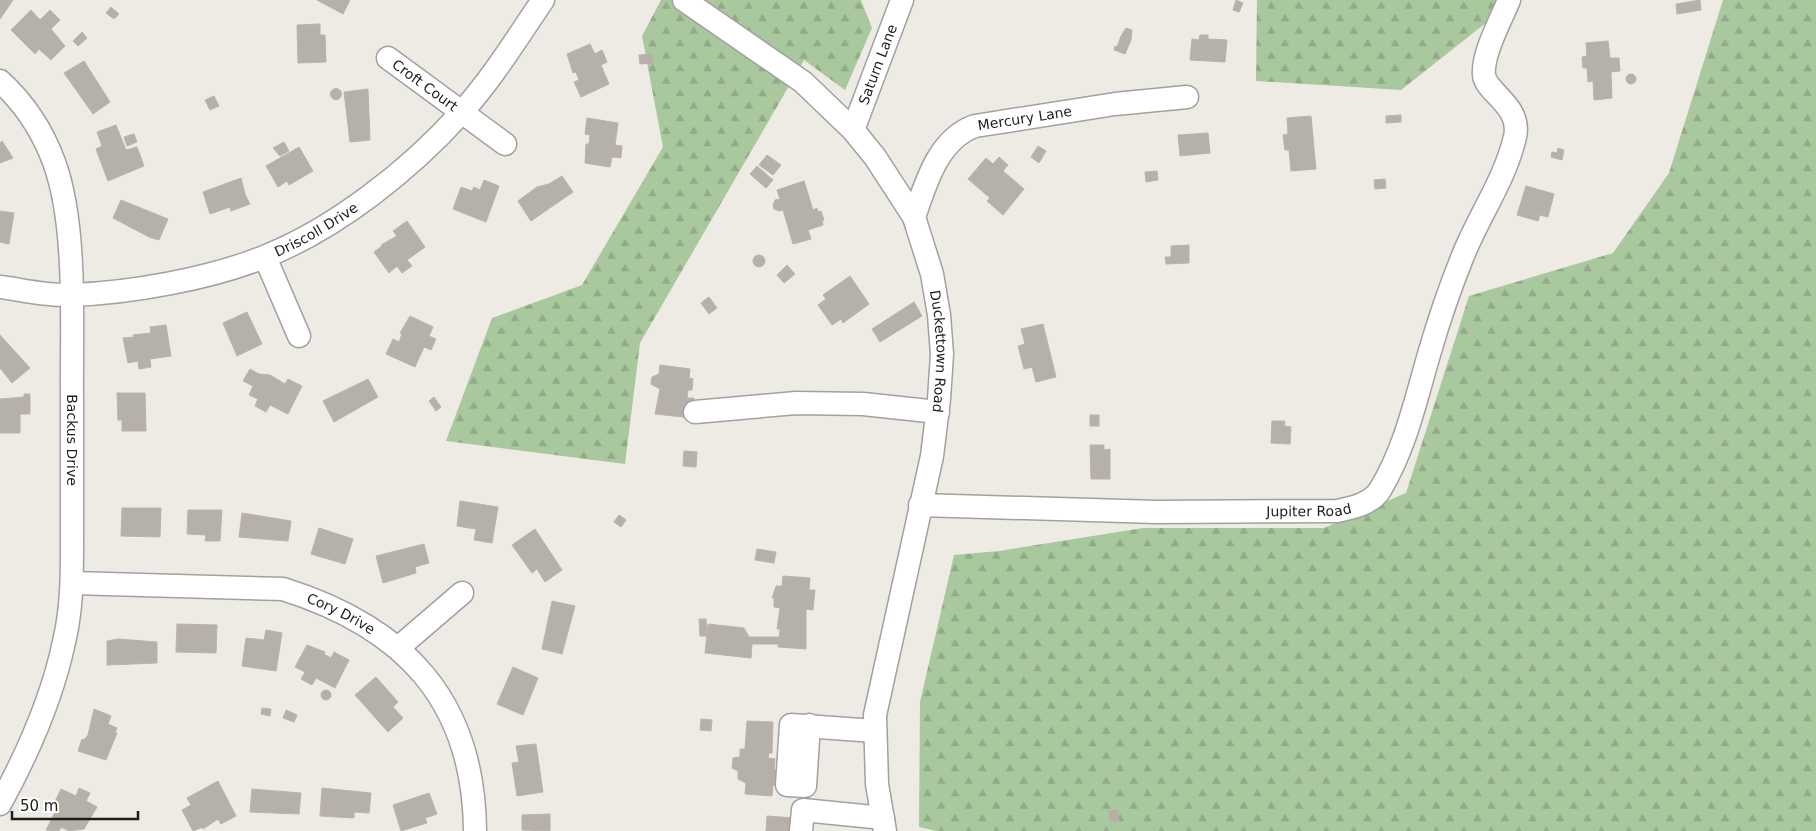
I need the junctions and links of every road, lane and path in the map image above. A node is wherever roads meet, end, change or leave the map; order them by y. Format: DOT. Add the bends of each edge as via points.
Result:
graph roads {
  1 [pos="543,0"];
  2 [pos="684,0"];
  3 [pos="902,0"];
  4 [pos="1509,0"];
  5 [pos="388,58"];
  6 [pos="0,81"];
  7 [pos="1187,97"];
  8 [pos="462,112"];
  9 [pos="853,130"];
  10 [pos="505,144"];
  11 [pos="914,217"];
  12 [pos="265,257"];
  13 [pos="0,287"];
  14 [pos="70,295"];
  15 [pos="299,336"];
  16 [pos="695,412"];
  17 [pos="938,412"];
  18 [pos="920,505"];
  19 [pos="72,583"];
  20 [pos="462,594"];
  21 [pos="398,648"];
  22 [pos="809,724"];
  23 [pos="875,731"];
  24 [pos="0,804"];
  25 [pos="884,825"];
  26 [pos="475,831"];
  27 [pos="801,831"];
  1 -- 8 [label="street, Driscoll Drive"];
  2 -- 9 [label="street, Duckettown Road" via="803,82"];
  3 -- 9 [label="street, Saturn Lane"];
  4 -- 18 [label="street, Jupiter Road" via="1492,40 1484,75 1508,108 1515,122 1515,135 1502,176 1462,257 1410,423 1378,492 1353,508 1337,511 1157,512"];
  5 -- 8 [label="street, Croft Court"];
  6 -- 14 [label="street, Backus Drive" via="34,122 55,163 67,226"];
  7 -- 11 [label="street, Mercury Lane" via="1115,104 962,131 943,151"];
  8 -- 10 [label="street, Croft Court"];
  8 -- 12 [label="street, Driscoll Drive" via="424,151 344,213"];
  9 -- 11 [label="street, Duckettown Road" via="875,157"];
  11 -- 17 [label="street, Duckettown Road" via="932,274 939,315 942,354"];
  12 -- 14 [label="street, Driscoll Drive" via="220,272 161,284"];
  12 -- 15 [label="street"];
  13 -- 14 [label="street, Driscoll Drive"];
  14 -- 19 [label="street, Backus Drive"];
  16 -- 17 [label="street" via="796,404 863,404"];
  17 -- 18 [label="street, Duckettown Road"];
  18 -- 23 [label="street, Duckettown Road"];
  19 -- 21 [label="street, Cory Drive" via="283,589 340,611"];
  19 -- 24 [label="street, Backus Drive" via="65,640 55,679 21,764"];
  20 -- 21 [label="street"];
  21 -- 26 [label="street, Cory Drive" via="439,691 454,720 470,770"];
  22 -- 23 [label="street"];
  23 -- 25 [label="street, Duckettown Road" via="877,784"];
  25 -- 27 [label="street" via="803,810"];
}
